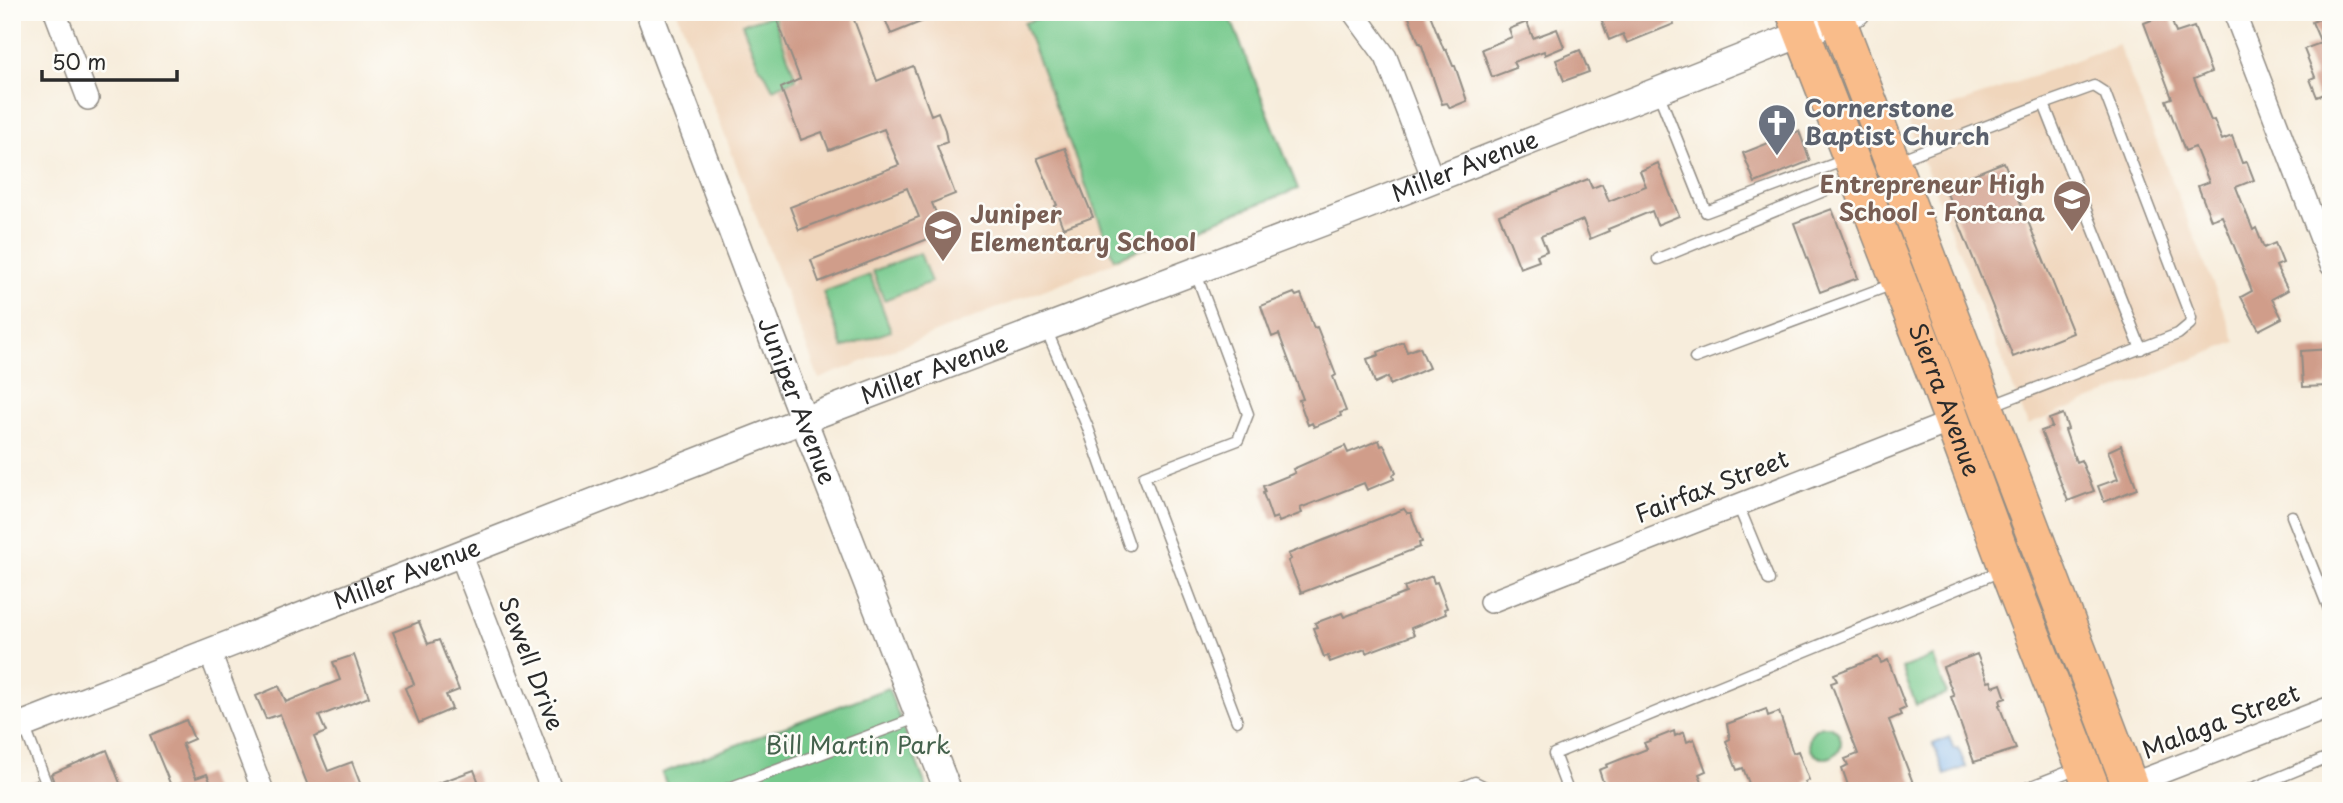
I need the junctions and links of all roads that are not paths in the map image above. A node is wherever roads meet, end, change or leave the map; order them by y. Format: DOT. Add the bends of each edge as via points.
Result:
graph roads {
  1 [pos="55,12"];
  2 [pos="649,12"];
  3 [pos="1353,12"];
  4 [pos="2234,12"];
  5 [pos="1843,15"];
  6 [pos="1798,23"];
  7 [pos="1657,91"];
  8 [pos="88,99"];
  9 [pos="2043,104"];
  10 [pos="1893,162"];
  11 [pos="1855,167"];
  12 [pos="1433,179"];
  13 [pos="1658,259"];
  14 [pos="2331,265"];
  15 [pos="1195,271"];
  16 [pos="1898,282"];
  17 [pos="1045,328"];
  18 [pos="2141,349"];
  19 [pos="1695,358"];
  20 [pos="1987,407"];
  21 [pos="803,420"];
  22 [pos="1953,421"];
  23 [pos="1738,505"];
  24 [pos="2292,516"];
  25 [pos="1129,545"];
  26 [pos="461,556"];
  27 [pos="2007,569"];
  28 [pos="1769,580"];
  29 [pos="1490,602"];
  30 [pos="2331,614"];
  31 [pos="210,653"];
  32 [pos="2331,707"];
  33 [pos="919,717"];
  34 [pos="1237,721"];
  35 [pos="18,727"];
  36 [pos="2331,757"];
  37 [pos="2088,778"];
  38 [pos="2131,788"];
  39 [pos="49,791"];
  40 [pos="263,791"];
  41 [pos="552,791"];
  42 [pos="721,791"];
  43 [pos="948,791"];
  44 [pos="1453,791"];
  45 [pos="1493,791"];
  46 [pos="1568,791"];
  47 [pos="2019,791"];
  48 [pos="2246,791"];
  1 -- 8 [label="street"];
  2 -- 21 [label="street, Juniper Avenue"];
  3 -- 12 [label="street" via="1386,57"];
  4 -- 14 [label="street"];
  5 -- 6 [label="street, Miller Avenue"];
  5 -- 10 [label="main road, Sierra Avenue"];
  6 -- 7 [label="street, Miller Avenue"];
  6 -- 11 [label="main road, Sierra Avenue"];
  7 -- 11 [label="lane" via="1706,212"];
  7 -- 12 [label="street, Miller Avenue"];
  9 -- 10 [label="lane"];
  9 -- 18 [label="lane"];
  9 -- 18 [label="lane" via="2094,86 2105,93 2192,317 2178,334"];
  10 -- 20 [label="main road, Sierra Avenue"];
  11 -- 13 [label="lane"];
  11 -- 16 [label="main road, Sierra Avenue"];
  12 -- 15 [label="street, Miller Avenue"];
  15 -- 17 [label="street, Miller Avenue"];
  15 -- 34 [label="lane" via="1248,414 1238,440 1144,476"];
  16 -- 19 [label="lane"];
  16 -- 22 [label="main road, Sierra Avenue"];
  17 -- 21 [label="street, Miller Avenue"];
  17 -- 25 [label="lane" via="1088,428"];
  18 -- 20 [label="lane"];
  20 -- 38 [label="main road, Sierra Avenue"];
  21 -- 26 [label="street, Miller Avenue"];
  21 -- 33 [label="street, Juniper Avenue"];
  22 -- 23 [label="street, Fairfax Street"];
  22 -- 27 [label="main road, Sierra Avenue"];
  23 -- 28 [label="lane"];
  23 -- 29 [label="street, Fairfax Street"];
  24 -- 30 [label="lane"];
  26 -- 31 [label="street, Miller Avenue"];
  26 -- 41 [label="street, Sewell Drive"];
  27 -- 37 [label="main road, Sierra Avenue"];
  27 -- 46 [label="lane" via="1554,754"];
  31 -- 35 [label="street, Miller Avenue"];
  31 -- 40 [label="street"];
  32 -- 38 [label="street, Malaga Street"];
  33 -- 42 [label="lane"];
  33 -- 43 [label="street, Juniper Avenue"];
  35 -- 39 [label="lane"];
  36 -- 48 [label="lane"];
  37 -- 47 [label="lane"];
  44 -- 45 [label="lane" via="1475,782"];
}
